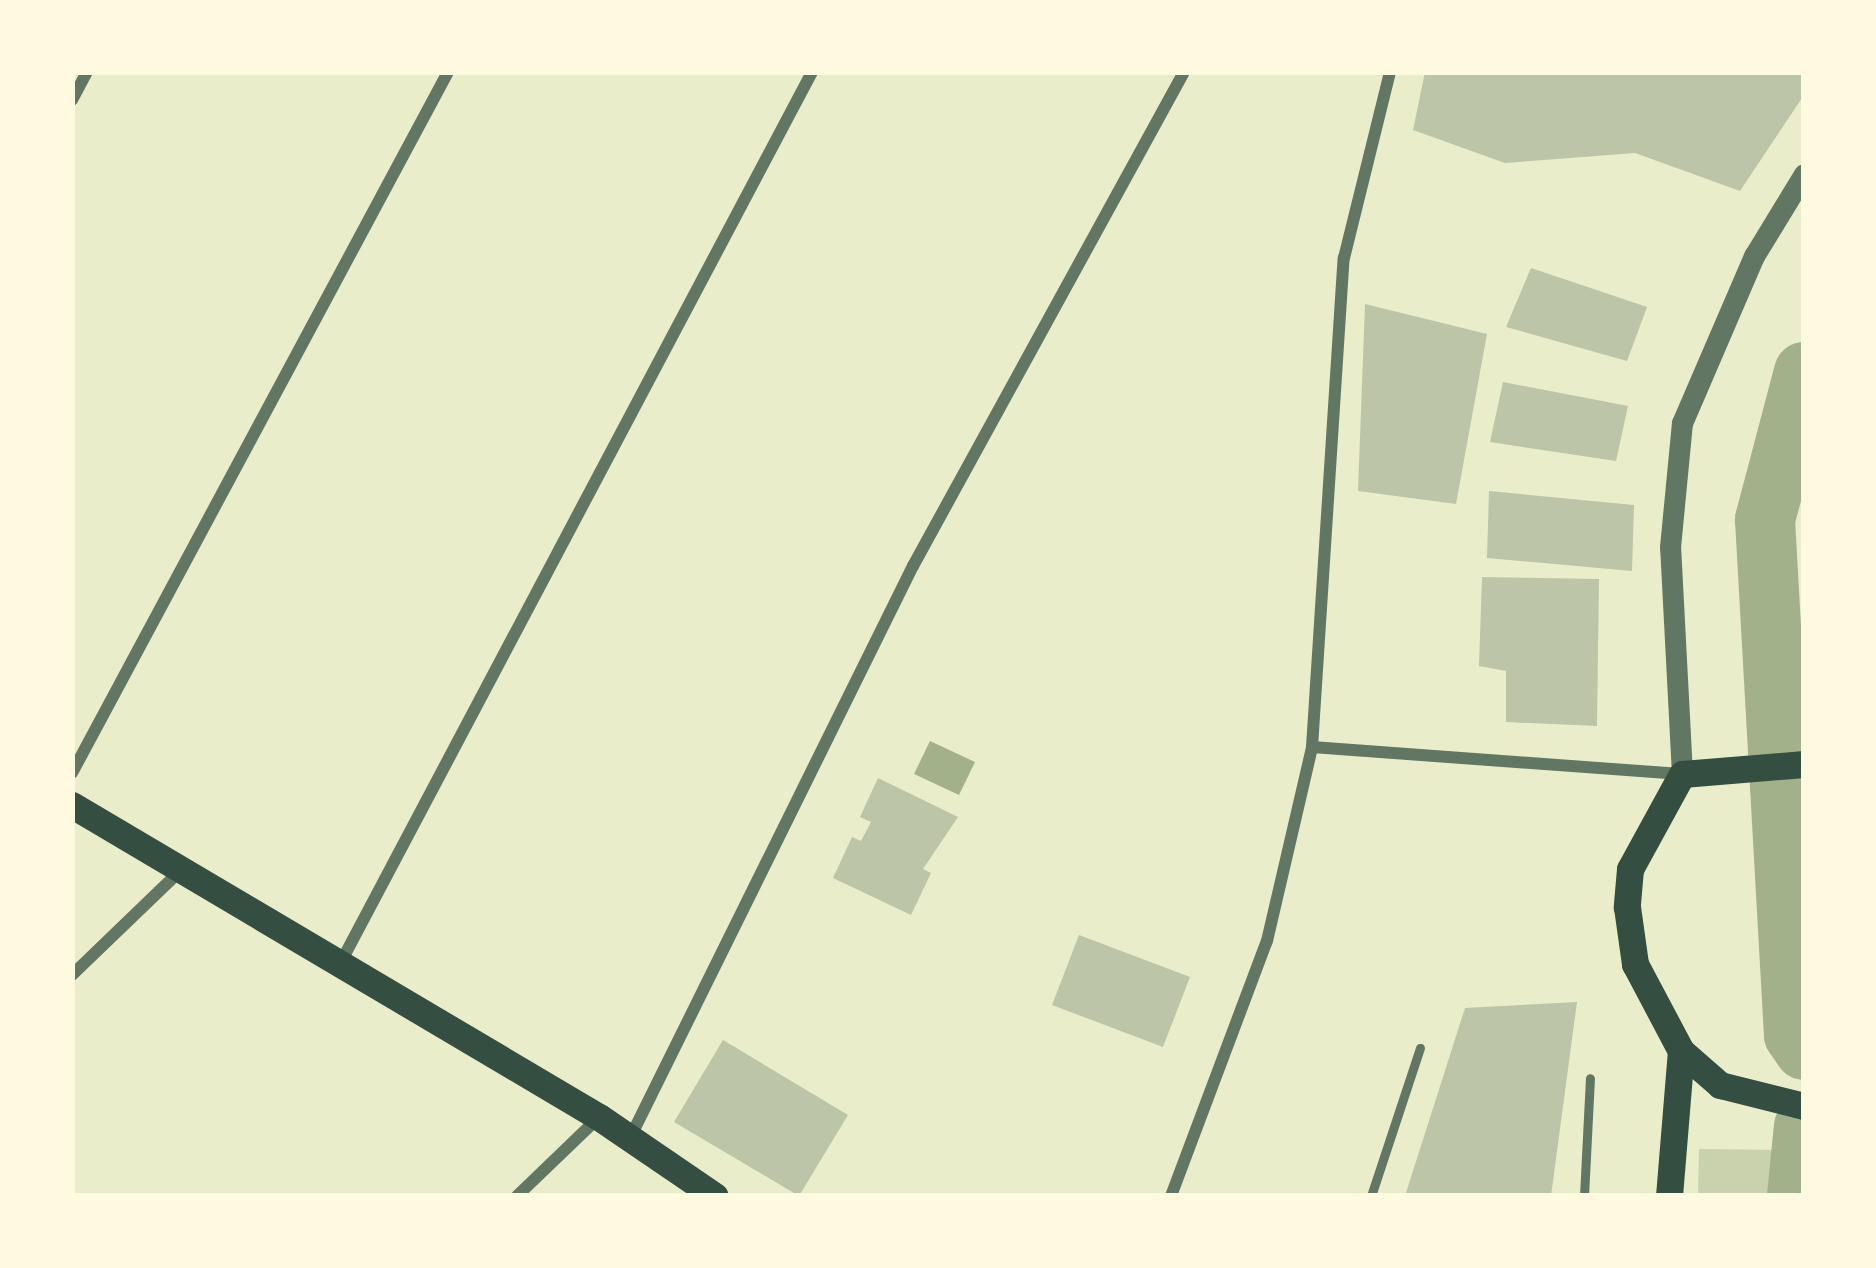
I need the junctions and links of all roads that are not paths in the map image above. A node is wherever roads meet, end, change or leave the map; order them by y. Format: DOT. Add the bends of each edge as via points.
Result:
graph roads {
  1 [pos="87,72"];
  2 [pos="448,72"];
  3 [pos="812,72"];
  4 [pos="1184,72"];
  5 [pos="1390,72"];
  6 [pos="72,100"];
  7 [pos="1804,174"];
  8 [pos="1312,747"];
  9 [pos="1804,764"];
  10 [pos="72,773"];
  11 [pos="1682,774"];
  12 [pos="72,805"];
  13 [pos="179,872"];
  14 [pos="340,964"];
  15 [pos="72,975"];
  16 [pos="1420,1048"];
  17 [pos="1681,1051"];
  18 [pos="1590,1078"];
  19 [pos="1804,1106"];
  20 [pos="599,1117"];
  21 [pos="630,1137"];
  22 [pos="517,1196"];
  23 [pos="716,1196"];
  24 [pos="1171,1196"];
  25 [pos="1371,1196"];
  26 [pos="1584,1196"];
  27 [pos="1669,1196"];
  1 -- 6 [label="street"];
  2 -- 10 [label="street"];
  3 -- 14 [label="street"];
  4 -- 21 [label="street" via="913,566"];
  5 -- 8 [label="street" via="1344,259"];
  7 -- 11 [label="street" via="1754,256 1682,423 1670,547"];
  8 -- 11 [label="street"];
  8 -- 24 [label="street" via="1267,941"];
  9 -- 11 [label="main road"];
  11 -- 17 [label="main road" via="1630,869 1627,907 1635,964"];
  12 -- 13 [label="main road"];
  13 -- 14 [label="main road"];
  13 -- 15 [label="street"];
  14 -- 20 [label="main road"];
  16 -- 25 [label="lane"];
  17 -- 19 [label="main road" via="1751,1099"];
  17 -- 27 [label="main road"];
  18 -- 26 [label="lane"];
  20 -- 21 [label="main road"];
  20 -- 22 [label="street"];
  21 -- 23 [label="main road"];
}
